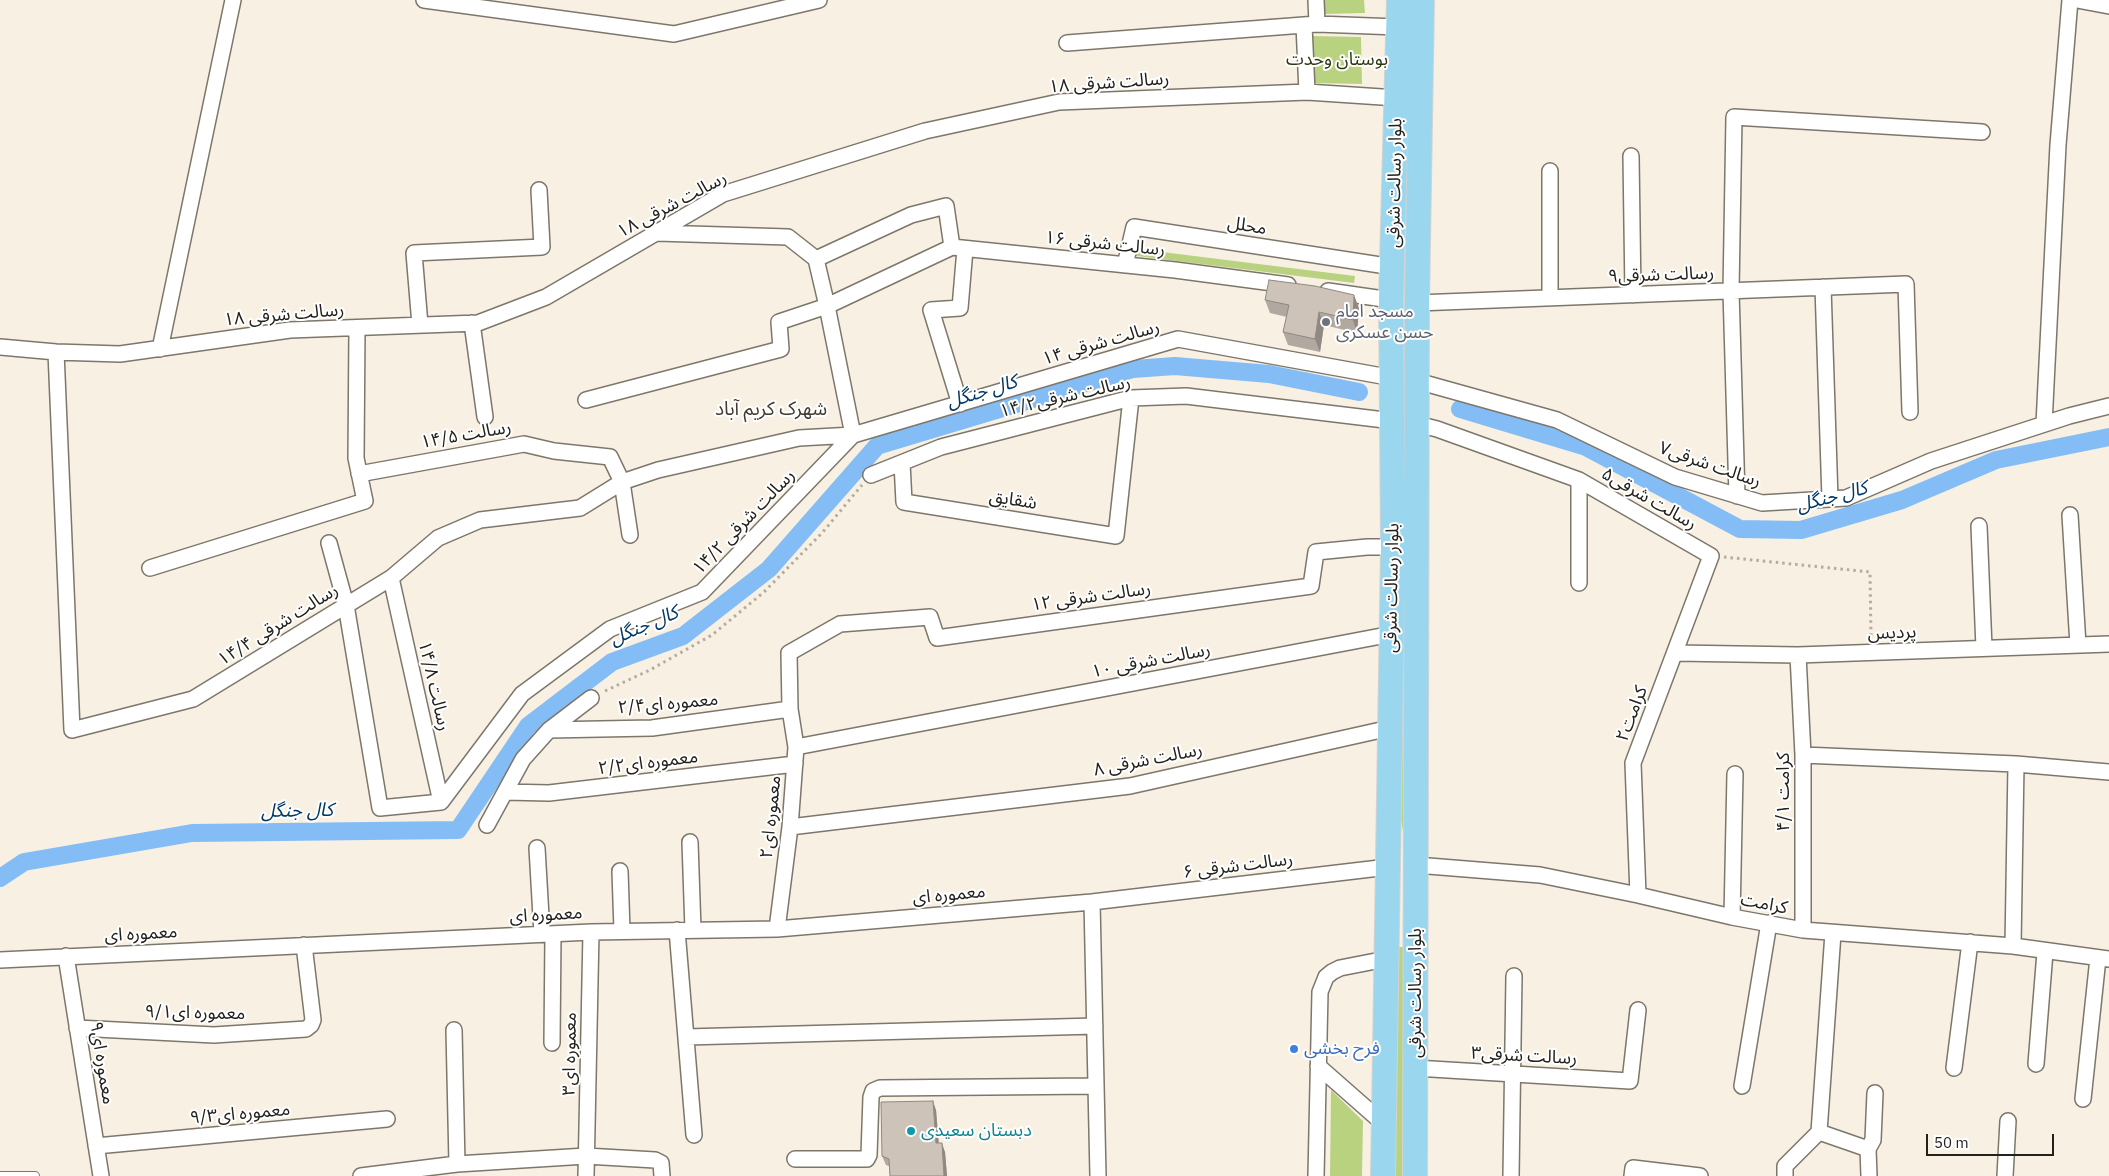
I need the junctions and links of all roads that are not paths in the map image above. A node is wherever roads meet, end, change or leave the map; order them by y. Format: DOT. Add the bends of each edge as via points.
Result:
graph roads {
  1 [pos="233,0"];
  2 [pos="424,0"];
  3 [pos="819,0"];
  4 [pos="1316,0"];
  5 [pos="1399,0"];
  6 [pos="1422,0"];
  7 [pos="2070,0"];
  8 [pos="2077,0"];
  9 [pos="2109,6"];
  10 [pos="1310,24"];
  11 [pos="1398,27"];
  12 [pos="1067,44"];
  13 [pos="1307,92"];
  14 [pos="1397,98"];
  15 [pos="1982,132"];
  16 [pos="1631,156"];
  17 [pos="1550,171"];
  18 [pos="539,190"];
  19 [pos="656,233"];
  20 [pos="958,248"];
  21 [pos="816,258"];
  22 [pos="1125,265"];
  23 [pos="1393,267"];
  24 [pos="1823,287"];
  25 [pos="1731,291"];
  26 [pos="1633,295"];
  27 [pos="1550,298"];
  28 [pos="1391,300"];
  29 [pos="1417,303"];
  30 [pos="827,306"];
  31 [pos="472,323"];
  32 [pos="420,325"];
  33 [pos="356,328"];
  34 [pos="0,348"];
  35 [pos="160,349"];
  36 [pos="56,352"];
  37 [pos="1393,378"];
  38 [pos="1417,381"];
  39 [pos="1131,398"];
  40 [pos="586,400"];
  41 [pos="960,404"];
  42 [pos="2109,406"];
  43 [pos="1910,412"];
  44 [pos="485,417"];
  45 [pos="1393,421"];
  46 [pos="1417,424"];
  47 [pos="2044,424"];
  48 [pos="853,435"];
  49 [pos="902,462"];
  50 [pos="359,474"];
  51 [pos="871,475"];
  52 [pos="1579,480"];
  53 [pos="622,482"];
  54 [pos="1737,496"];
  55 [pos="1830,499"];
  56 [pos="2070,516"];
  57 [pos="1979,526"];
  58 [pos="630,534"];
  59 [pos="329,543"];
  60 [pos="1393,547"];
  61 [pos="1417,547"];
  62 [pos="1711,556"];
  63 [pos="150,568"];
  64 [pos="390,578"];
  65 [pos="1579,582"];
  66 [pos="346,605"];
  67 [pos="1392,634"];
  68 [pos="2109,644"];
  69 [pos="2078,645"];
  70 [pos="1984,648"];
  71 [pos="789,653"];
  72 [pos="1676,653"];
  73 [pos="1798,655"];
  74 [pos="591,698"];
  75 [pos="790,709"];
  76 [pos="1390,728"];
  77 [pos="550,730"];
  78 [pos="796,747"];
  79 [pos="1803,755"];
  80 [pos="795,764"];
  81 [pos="2016,764"];
  82 [pos="2109,772"];
  83 [pos="1735,774"];
  84 [pos="505,792"];
  85 [pos="441,802"];
  86 [pos="488,825"];
  87 [pos="790,827"];
  88 [pos="690,842"];
  89 [pos="537,848"];
  90 [pos="1416,865"];
  91 [pos="1388,867"];
  92 [pos="620,871"];
  93 [pos="1638,895"];
  94 [pos="1092,902"];
  95 [pos="1732,917"];
  96 [pos="1769,923"];
  97 [pos="777,929"];
  98 [pos="677,930"];
  99 [pos="693,930"];
  100 [pos="1803,930"];
  101 [pos="592,932"];
  102 [pos="622,932"];
  103 [pos="1833,932"];
  104 [pos="547,934"];
  105 [pos="1970,942"];
  106 [pos="304,945"];
  107 [pos="2013,946"];
  108 [pos="2045,952"];
  109 [pos="66,956"];
  110 [pos="2103,958"];
  111 [pos="1386,959"];
  112 [pos="0,960"];
  113 [pos="1514,976"];
  114 [pos="1638,1010"];
  115 [pos="1095,1026"];
  116 [pos="77,1028"];
  117 [pos="454,1030"];
  118 [pos="686,1037"];
  119 [pos="552,1043"];
  120 [pos="2036,1064"];
  121 [pos="1318,1066"];
  122 [pos="1416,1068"];
  123 [pos="1954,1068"];
  124 [pos="1512,1074"];
  125 [pos="1096,1086"];
  126 [pos="1742,1086"];
  127 [pos="1875,1094"];
  128 [pos="2083,1099"];
  129 [pos="387,1119"];
  130 [pos="2008,1121"];
  131 [pos="1384,1124"];
  132 [pos="1819,1132"];
  133 [pos="694,1135"];
  134 [pos="96,1146"];
  135 [pos="1868,1149"];
  136 [pos="586,1156"];
  137 [pos="795,1159"];
  138 [pos="457,1164"];
  139 [pos="0,1176"];
  140 [pos="35,1176"];
  141 [pos="101,1176"];
  142 [pos="361,1176"];
  143 [pos="586,1176"];
  144 [pos="662,1176"];
  145 [pos="1098,1176"];
  146 [pos="1316,1176"];
  147 [pos="1384,1176"];
  148 [pos="1415,1176"];
  149 [pos="1510,1176"];
  150 [pos="1632,1176"];
  151 [pos="1700,1176"];
  152 [pos="1785,1176"];
  153 [pos="1869,1176"];
  154 [pos="2005,1176"];
  1 -- 35 [label="street"];
  2 -- 3 [label="street" via="674,34"];
  4 -- 10 [label="street"];
  5 -- 11 [label="main road, بلوار رسالت شرقی"];
  6 -- 29 [label="main road, بلوار رسالت شرقی"];
  7 -- 47 [label="street" via="2058,145"];
  8 -- 9 [label="street"];
  10 -- 11 [label="street"];
  10 -- 12 [label="street"];
  10 -- 13 [label="street"];
  11 -- 14 [label="main road, بلوار رسالت شرقی"];
  13 -- 14 [label="street, رسالت شرقی ۱۸"];
  13 -- 19 [label="street, رسالت شرقی ۱۸" via="1059,102 916,134 724,194"];
  14 -- 23 [label="main road, بلوار رسالت شرقی"];
  15 -- 25 [label="street" via="1734,117"];
  16 -- 26 [label="street"];
  17 -- 27 [label="street"];
  18 -- 32 [label="street" via="542,247 414,253"];
  19 -- 21 [label="street" via="788,237"];
  19 -- 31 [label="street, رسالت شرقی ۱۸" via="546,297"];
  20 -- 21 [label="street" via="946,206 911,216"];
  20 -- 22 [label="street, رسالت شرقی ۱۶"];
  20 -- 30 [label="street"];
  20 -- 41 [label="street" via="960,308 931,310"];
  21 -- 30 [label="street"];
  22 -- 23 [label="street, محلل" via="1134,227"];
  22 -- 28 [label="street, رسالت شرقی ۱۶"];
  23 -- 28 [label="main road, بلوار رسالت شرقی"];
  24 -- 25 [label="street, رسالت شرقی۹"];
  24 -- 43 [label="street, رسالت شرقی۹" via="1906,284"];
  24 -- 55 [label="street"];
  25 -- 26 [label="street, رسالت شرقی۹"];
  25 -- 54 [label="street"];
  26 -- 27 [label="street, رسالت شرقی۹"];
  27 -- 29 [label="street, رسالت شرقی۹"];
  28 -- 37 [label="main road, بلوار رسالت شرقی"];
  29 -- 38 [label="main road, بلوار رسالت شرقی"];
  30 -- 40 [label="street" via="779,322 782,349"];
  30 -- 48 [label="street"];
  31 -- 32 [label="street, رسالت شرقی ۱۸"];
  31 -- 44 [label="street"];
  32 -- 33 [label="street, رسالت شرقی ۱۸"];
  33 -- 35 [label="street, رسالت شرقی ۱۸" via="290,330"];
  33 -- 50 [label="street" via="356,458"];
  34 -- 36 [label="street, رسالت شرقی ۱۸"];
  35 -- 36 [label="street, رسالت شرقی ۱۸" via="120,354"];
  36 -- 66 [label="street, رسالت شرقی ۱۴/۴" via="72,730 193,699"];
  37 -- 41 [label="street, رسالت شرقی ۱۴" via="1178,339"];
  37 -- 45 [label="main road, بلوار رسالت شرقی"];
  38 -- 46 [label="main road, بلوار رسالت شرقی"];
  38 -- 54 [label="street, رسالت شرقی۷" via="1557,420 1675,477"];
  39 -- 45 [label="street, رسالت شرقی۱۴/۲" via="1186,396"];
  39 -- 49 [label="street, رسالت شرقی۱۴/۲" via="941,447"];
  39 -- 49 [label="street, شقایق" via="1116,536 904,502"];
  41 -- 48 [label="street, رسالت شرقی ۱۴"];
  42 -- 47 [label="street, رسالت شرقی۷"];
  45 -- 60 [label="main road, بلوار رسالت شرقی"];
  46 -- 52 [label="street, رسالت شرقی۵"];
  46 -- 61 [label="main road, بلوار رسالت شرقی"];
  47 -- 55 [label="street, رسالت شرقی۷" via="1931,461 1846,498"];
  48 -- 53 [label="street, رسالت شرقی ۱۴/۴" via="799,438 658,470"];
  48 -- 85 [label="street, رسالت شرقی ۱۴/۲" via="702,592 610,629 522,694"];
  49 -- 51 [label="street, رسالت شرقی۱۴/۲"];
  50 -- 53 [label="street, رسالت ۱۴/۵" via="524,444 610,457"];
  50 -- 63 [label="street" via="365,501"];
  52 -- 62 [label="street, رسالت شرقی۵"];
  52 -- 65 [label="street"];
  53 -- 58 [label="street"];
  53 -- 64 [label="street, رسالت شرقی ۱۴/۴" via="580,508 480,520 438,538"];
  54 -- 55 [label="street, رسالت شرقی۷" via="1762,503"];
  56 -- 69 [label="street"];
  57 -- 70 [label="street"];
  59 -- 66 [label="street"];
  60 -- 61 [label="main road"];
  60 -- 67 [label="main road, بلوار رسالت شرقی"];
  60 -- 71 [label="street, رسالت شرقی ۱۲" via="1316,552 1311,586 936,638 930,617 840,624"];
  61 -- 90 [label="main road, بلوار رسالت شرقی"];
  62 -- 72 [label="street, کرامت۲"];
  64 -- 66 [label="street, رسالت شرقی ۱۴/۴"];
  64 -- 85 [label="street, رسالت ۱۴/۸"];
  66 -- 85 [label="street" via="380,808"];
  67 -- 76 [label="main road, بلوار رسالت شرقی"];
  67 -- 78 [label="street, رسالت شرقی ۱۰"];
  68 -- 69 [label="street, پردیس"];
  69 -- 70 [label="street, پردیس"];
  70 -- 73 [label="street, پردیس"];
  71 -- 75 [label="street, معموره ای۲"];
  72 -- 73 [label="street, پردیس"];
  72 -- 93 [label="street, کرامت۲" via="1633,763"];
  73 -- 79 [label="street, کرامت ۴/۱"];
  74 -- 77 [label="street"];
  75 -- 77 [label="street, معموره ای۲/۴" via="652,728"];
  75 -- 78 [label="street, معموره ای۲"];
  76 -- 87 [label="street, رسالت شرقی ۸" via="1130,786"];
  76 -- 91 [label="main road, بلوار رسالت شرقی"];
  77 -- 84 [label="street" via="523,759"];
  78 -- 80 [label="street, معموره ای۲"];
  79 -- 81 [label="street"];
  79 -- 100 [label="street, کرامت ۴/۱"];
  80 -- 84 [label="street, معموره ای۲/۲" via="549,793"];
  80 -- 87 [label="street, معموره ای۲"];
  81 -- 82 [label="street"];
  81 -- 107 [label="street"];
  83 -- 95 [label="street"];
  84 -- 86 [label="street"];
  87 -- 97 [label="street, معموره ای۲"];
  88 -- 99 [label="street"];
  89 -- 104 [label="street"];
  90 -- 93 [label="street, کرامت" via="1540,875"];
  90 -- 122 [label="main road, بلوار رسالت شرقی"];
  91 -- 94 [label="street, رسالت شرقی ۶"];
  91 -- 111 [label="main road, بلوار رسالت شرقی"];
  92 -- 102 [label="street"];
  93 -- 95 [label="street, کرامت"];
  94 -- 97 [label="street, معموره ای"];
  94 -- 115 [label="street"];
  95 -- 96 [label="street, کرامت"];
  96 -- 100 [label="street, کرامت"];
  96 -- 126 [label="street"];
  97 -- 99 [label="street, معموره ای"];
  98 -- 99 [label="street, معموره ای"];
  98 -- 102 [label="street, معموره ای"];
  98 -- 118 [label="street"];
  100 -- 103 [label="street, کرامت"];
  101 -- 102 [label="street, معموره ای"];
  101 -- 104 [label="street, معموره ای"];
  101 -- 136 [label="street, معموره ای۳"];
  103 -- 105 [label="street, کرامت"];
  103 -- 132 [label="street"];
  104 -- 106 [label="street, معموره ای"];
  104 -- 119 [label="street"];
  105 -- 107 [label="street, کرامت"];
  105 -- 123 [label="street"];
  106 -- 109 [label="street, معموره ای"];
  106 -- 116 [label="street, معموره ای۹/۱" via="313,1020 306,1029 214,1035"];
  107 -- 108 [label="street, کرامت"];
  108 -- 110 [label="street, کرامت"];
  108 -- 120 [label="street"];
  109 -- 112 [label="street, معموره ای"];
  109 -- 116 [label="street, معموره ای۹"];
  110 -- 128 [label="street"];
  111 -- 121 [label="street" via="1340,968 1326,977 1320,992"];
  111 -- 131 [label="main road, بلوار رسالت شرقی"];
  113 -- 124 [label="street"];
  114 -- 124 [label="street, رسالت شرقی۳" via="1630,1081"];
  115 -- 118 [label="street"];
  115 -- 125 [label="street"];
  116 -- 134 [label="street, معموره ای۹"];
  117 -- 138 [label="street"];
  118 -- 133 [label="street"];
  121 -- 131 [label="street"];
  121 -- 146 [label="street"];
  122 -- 124 [label="street, رسالت شرقی۳"];
  122 -- 148 [label="main road, بلوار رسالت شرقی"];
  124 -- 149 [label="street"];
  125 -- 137 [label="street" via="880,1088 870,1097 867,1159"];
  125 -- 145 [label="street"];
  127 -- 135 [label="street" via="1873,1140"];
  129 -- 134 [label="street, معموره ای۹/۳"];
  130 -- 154 [label="street"];
  131 -- 147 [label="main road, بلوار رسالت شرقی"];
  132 -- 135 [label="street"];
  132 -- 152 [label="street" via="1785,1166"];
  134 -- 141 [label="street, معموره ای۹"];
  135 -- 153 [label="street"];
  136 -- 138 [label="street"];
  136 -- 143 [label="street, معموره ای۳"];
  136 -- 144 [label="street" via="655,1160 661,1163"];
  138 -- 142 [label="street"];
  139 -- 140 [label="lane"];
  150 -- 151 [label="street" via="1633,1168"];
}
